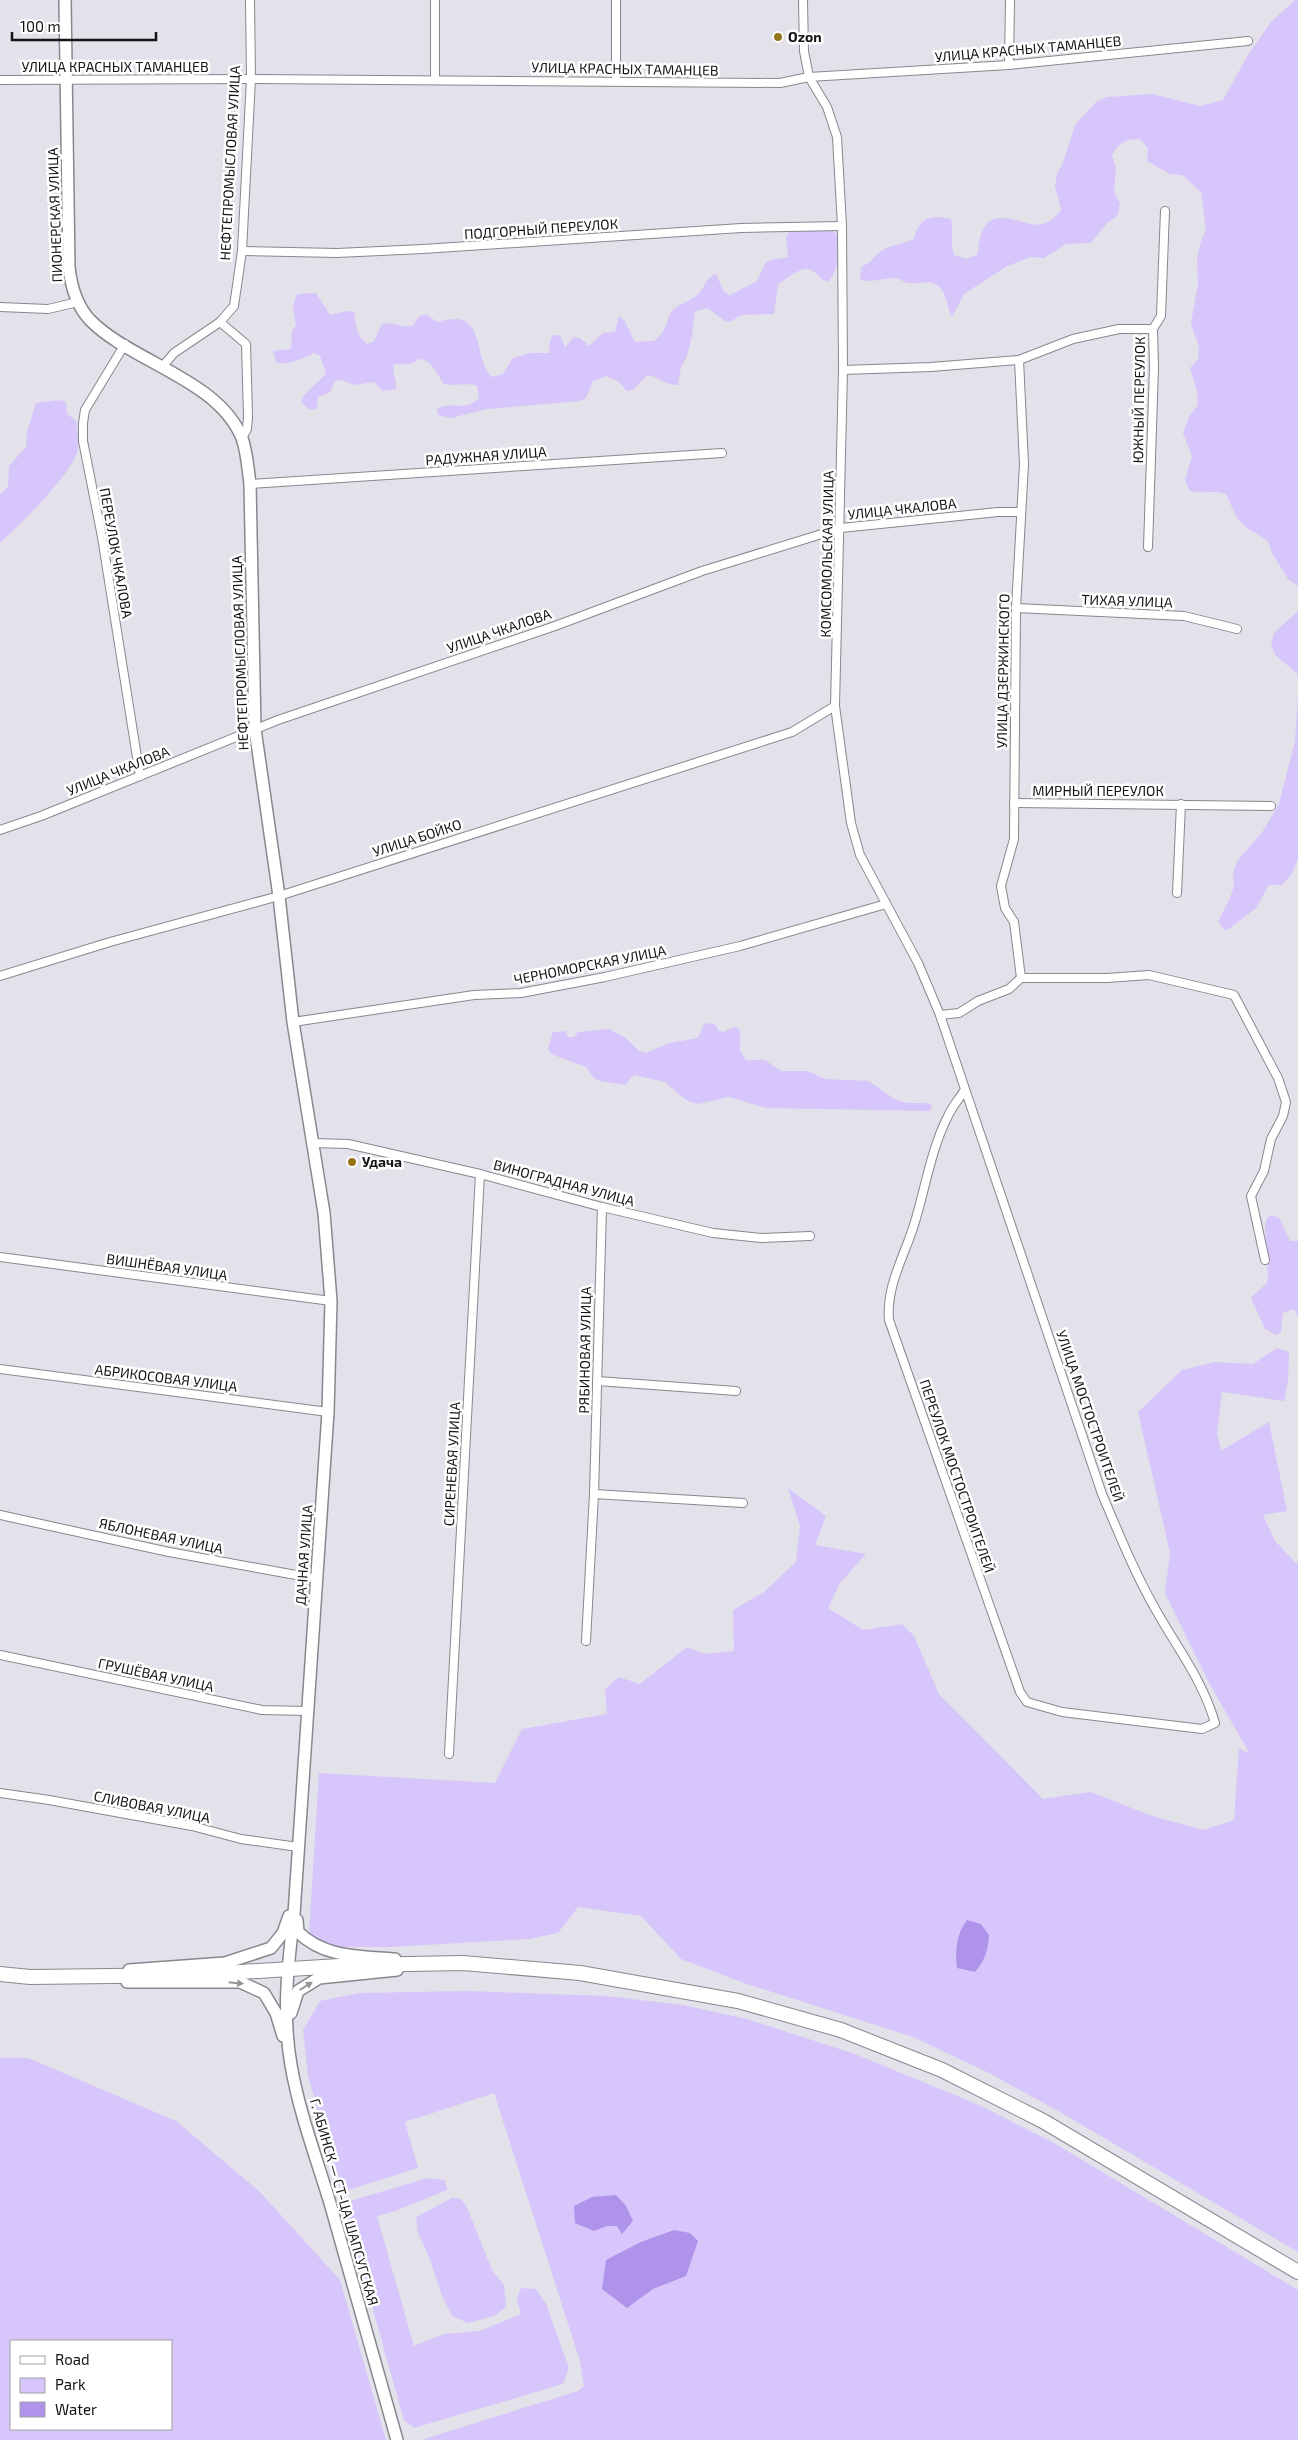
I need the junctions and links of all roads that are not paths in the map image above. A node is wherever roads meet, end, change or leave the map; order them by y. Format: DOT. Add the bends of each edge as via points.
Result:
graph roads {
  1 [pos="65,0"];
  2 [pos="250,0"];
  3 [pos="435,0"];
  4 [pos="616,0"];
  5 [pos="802,0"];
  6 [pos="1010,0"];
  7 [pos="1248,41"];
  8 [pos="1009,65"];
  9 [pos="809,77"];
  10 [pos="251,79"];
  11 [pos="0,80"];
  12 [pos="65,80"];
  13 [pos="435,80"];
  14 [pos="616,81"];
  15 [pos="1165,211"];
  16 [pos="842,226"];
  17 [pos="242,251"];
  18 [pos="78,302"];
  19 [pos="0,307"];
  20 [pos="220,322"];
  21 [pos="1153,329"];
  22 [pos="125,344"];
  23 [pos="1019,360"];
  24 [pos="162,367"];
  25 [pos="843,370"];
  26 [pos="242,438"];
  27 [pos="722,453"];
  28 [pos="250,484"];
  29 [pos="1019,512"];
  30 [pos="841,528"];
  31 [pos="1148,547"];
  32 [pos="1016,608"];
  33 [pos="1236,629"];
  34 [pos="835,706"];
  35 [pos="255,729"];
  36 [pos="140,776"];
  37 [pos="1014,803"];
  38 [pos="1181,804"];
  39 [pos="1272,806"];
  40 [pos="0,830"];
  41 [pos="1177,893"];
  42 [pos="279,896"];
  43 [pos="886,904"];
  44 [pos="0,976"];
  45 [pos="1021,978"];
  46 [pos="940,1015"];
  47 [pos="293,1022"];
  48 [pos="964,1091"];
  49 [pos="313,1143"];
  50 [pos="480,1174"];
  51 [pos="602,1207"];
  52 [pos="810,1236"];
  53 [pos="0,1257"];
  54 [pos="1265,1260"];
  55 [pos="331,1301"];
  56 [pos="0,1369"];
  57 [pos="597,1381"];
  58 [pos="736,1391"];
  59 [pos="328,1412"];
  60 [pos="594,1494"];
  61 [pos="743,1503"];
  62 [pos="0,1514"];
  63 [pos="318,1580"];
  64 [pos="586,1641"];
  65 [pos="0,1655"];
  66 [pos="307,1711"];
  67 [pos="1202,1729"];
  68 [pos="448,1754"];
  69 [pos="0,1793"];
  70 [pos="298,1847"];
  71 [pos="295,1895"];
  72 [pos="463,1963"];
  73 [pos="288,1968"];
  74 [pos="0,1974"];
  75 [pos="30,1977"];
  76 [pos="290,2064"];
  77 [pos="1298,2272"];
  78 [pos="397,2440"];
  1 -- 12 [label="main road, ПИОНЕРСКАЯ УЛИЦА"];
  2 -- 10 [label="street, НЕФТЕПРОМЫСЛОВАЯ УЛИЦА"];
  3 -- 13 [label="street"];
  4 -- 14 [label="street"];
  5 -- 9 [label="street, КОМСОМОЛЬСКАЯ УЛИЦА" via="804,51"];
  6 -- 8 [label="street"];
  7 -- 8 [label="street, УЛИЦА КРАСНЫХ ТАМАНЦЕВ"];
  8 -- 9 [label="street, УЛИЦА КРАСНЫХ ТАМАНЦЕВ"];
  9 -- 14 [label="street, УЛИЦА КРАСНЫХ ТАМАНЦЕВ" via="780,83"];
  9 -- 16 [label="street, КОМСОМОЛЬСКАЯ УЛИЦА" via="827,107 837,137"];
  10 -- 12 [label="street, УЛИЦА КРАСНЫХ ТАМАНЦЕВ"];
  10 -- 13 [label="street, УЛИЦА КРАСНЫХ ТАМАНЦЕВ"];
  10 -- 17 [label="street, НЕФТЕПРОМЫСЛОВАЯ УЛИЦА"];
  11 -- 12 [label="street, УЛИЦА КРАСНЫХ ТАМАНЦЕВ"];
  12 -- 18 [label="main road, ПИОНЕРСКАЯ УЛИЦА" via="69,267 71,286"];
  13 -- 14 [label="street, УЛИЦА КРАСНЫХ ТАМАНЦЕВ"];
  15 -- 21 [label="street" via="1161,316"];
  16 -- 17 [label="street, ПОДГОРНЫЙ ПЕРЕУЛОК" via="741,228 423,250 338,253"];
  16 -- 25 [label="street, КОМСОМОЛЬСКАЯ УЛИЦА"];
  17 -- 20 [label="street, НЕФТЕПРОМЫСЛОВАЯ УЛИЦА" via="234,306"];
  18 -- 19 [label="street" via="48,309"];
  18 -- 22 [label="main road, ПИОНЕРСКАЯ УЛИЦА" via="89,319"];
  20 -- 24 [label="street, НЕФТЕПРОМЫСЛОВАЯ УЛИЦА" via="174,353"];
  20 -- 26 [label="street, НЕФТЕПРОМЫСЛОВАЯ УЛИЦА" via="246,344 248,417"];
  21 -- 23 [label="street, ЮЖНЫЙ ПЕРЕУЛОК" via="1119,329 1073,339"];
  21 -- 31 [label="street, ЮЖНЫЙ ПЕРЕУЛОК"];
  22 -- 24 [label="main road, ПИОНЕРСКАЯ УЛИЦА"];
  22 -- 36 [label="street, ПЕРЕУЛОК ЧКАЛОВА" via="86,410 83,423"];
  23 -- 25 [label="street, ЮЖНЫЙ ПЕРЕУЛОК" via="931,368"];
  23 -- 29 [label="street, УЛИЦА ДЗЕРЖИНСКОГО" via="1024,464"];
  24 -- 26 [label="main road, ПИОНЕРСКАЯ УЛИЦА" via="224,411"];
  25 -- 30 [label="street, КОМСОМОЛЬСКАЯ УЛИЦА"];
  26 -- 28 [label="main road, НЕФТЕПРОМЫСЛОВАЯ УЛИЦА"];
  27 -- 28 [label="street, РАДУЖНАЯ УЛИЦА"];
  28 -- 35 [label="main road, НЕФТЕПРОМЫСЛОВАЯ УЛИЦА"];
  29 -- 30 [label="street, УЛИЦА ЧКАЛОВА"];
  29 -- 32 [label="street, УЛИЦА ДЗЕРЖИНСКОГО"];
  30 -- 34 [label="street, КОМСОМОЛЬСКАЯ УЛИЦА"];
  30 -- 35 [label="street, УЛИЦА ЧКАЛОВА" via="702,571 555,626"];
  32 -- 33 [label="street, ТИХАЯ УЛИЦА" via="1184,616"];
  32 -- 37 [label="street, УЛИЦА ДЗЕРЖИНСКОГО"];
  34 -- 42 [label="street, УЛИЦА БОЙКО" via="792,732"];
  34 -- 43 [label="street, КОМСОМОЛЬСКАЯ УЛИЦА" via="851,823 860,855"];
  35 -- 36 [label="street, УЛИЦА ЧКАЛОВА"];
  35 -- 42 [label="main road, НЕФТЕПРОМЫСЛОВАЯ УЛИЦА"];
  36 -- 40 [label="street, УЛИЦА ЧКАЛОВА"];
  37 -- 38 [label="street, МИРНЫЙ ПЕРЕУЛОК"];
  37 -- 45 [label="street, УЛИЦА ДЗЕРЖИНСКОГО" via="1014,839 1001,886 1005,908 1014,922"];
  38 -- 39 [label="street, МИРНЫЙ ПЕРЕУЛОК"];
  38 -- 41 [label="street, МИРНЫЙ ПЕРЕУЛОК"];
  42 -- 44 [label="street, УЛИЦА БОЙКО"];
  42 -- 47 [label="main road, НЕФТЕПРОМЫСЛОВАЯ УЛИЦА"];
  43 -- 46 [label="street, КОМСОМОЛЬСКАЯ УЛИЦА" via="918,963"];
  43 -- 47 [label="street, ЧЕРНОМОРСКАЯ УЛИЦА" via="740,946 604,977 521,993 474,995"];
  45 -- 46 [label="street" via="1009,989 978,1001 959,1014"];
  45 -- 54 [label="street" via="1149,975 1234,996 1278,1078 1286,1102 1271,1139 1264,1172 1251,1196"];
  46 -- 48 [label="street, КОМСОМОЛЬСКАЯ УЛИЦА"];
  47 -- 49 [label="main road, НЕФТЕПРОМЫСЛОВАЯ УЛИЦА"];
  48 -- 67 [label="street, УЛИЦА МОСТОСТРОИТЕЛЕЙ" via="1102,1494 1152,1603 1192,1666 1209,1704 1215,1723"];
  48 -- 67 [label="street, ПЕРЕУЛОК МОСТОСТРОИТЕЛЕЙ" via="940,1134 914,1227 892,1283 889,1320 1020,1692 1027,1702 1062,1712"];
  49 -- 50 [label="street, ВИНОГРАДНАЯ УЛИЦА" via="348,1144"];
  49 -- 55 [label="main road, ДАЧНАЯ УЛИЦА" via="324,1214"];
  50 -- 51 [label="street, ВИНОГРАДНАЯ УЛИЦА"];
  50 -- 68 [label="street, СИРЕНЕВАЯ УЛИЦА"];
  51 -- 52 [label="street, ВИНОГРАДНАЯ УЛИЦА" via="714,1233 769,1238"];
  51 -- 57 [label="street, РЯБИНОВАЯ УЛИЦА"];
  53 -- 55 [label="street, ВИШНЁВАЯ УЛИЦА"];
  55 -- 59 [label="main road, ДАЧНАЯ УЛИЦА"];
  56 -- 59 [label="street, АБРИКОСОВАЯ УЛИЦА"];
  57 -- 58 [label="street"];
  57 -- 60 [label="street, РЯБИНОВАЯ УЛИЦА"];
  59 -- 63 [label="main road, ДАЧНАЯ УЛИЦА"];
  60 -- 61 [label="street"];
  60 -- 64 [label="street, РЯБИНОВАЯ УЛИЦА"];
  62 -- 63 [label="street, ЯБЛОНЕВАЯ УЛИЦА" via="169,1552"];
  63 -- 66 [label="main road, ДАЧНАЯ УЛИЦА"];
  65 -- 66 [label="street, ГРУШЁВАЯ УЛИЦА" via="262,1710"];
  66 -- 70 [label="main road, ДАЧНАЯ УЛИЦА"];
  69 -- 70 [label="street, СЛИВОВАЯ УЛИЦА"];
  70 -- 71 [label="main road, ДАЧНАЯ УЛИЦА"];
  71 -- 72 [label="main road" via="298,1932 310,1944 344,1955"];
  71 -- 73 [label="main road, ДАЧНАЯ УЛИЦА"];
  71 -- 75 [label="main road" via="283,1933 271,1948 225,1963"];
  72 -- 73 [label="highway"];
  76 -- 72 [label="main road, one-way" via="292,2008 298,1991 319,1978"];
  72 -- 77 [label="highway" via="580,1974 738,2001 841,2030 942,2070 1043,2121"];
  73 -- 75 [label="highway" via="192,1975"];
  73 -- 76 [label="main road, Г. АБИНСК — СТ-ЦА ШАПСУГСКАЯ"];
  74 -- 75 [label="highway"];
  75 -- 76 [label="main road, one-way" via="151,1983 240,1982 264,1993 276,2012"];
  76 -- 78 [label="main road, Г. АБИНСК — СТ-ЦА ШАПСУГСКАЯ" via="308,2137"];
}
